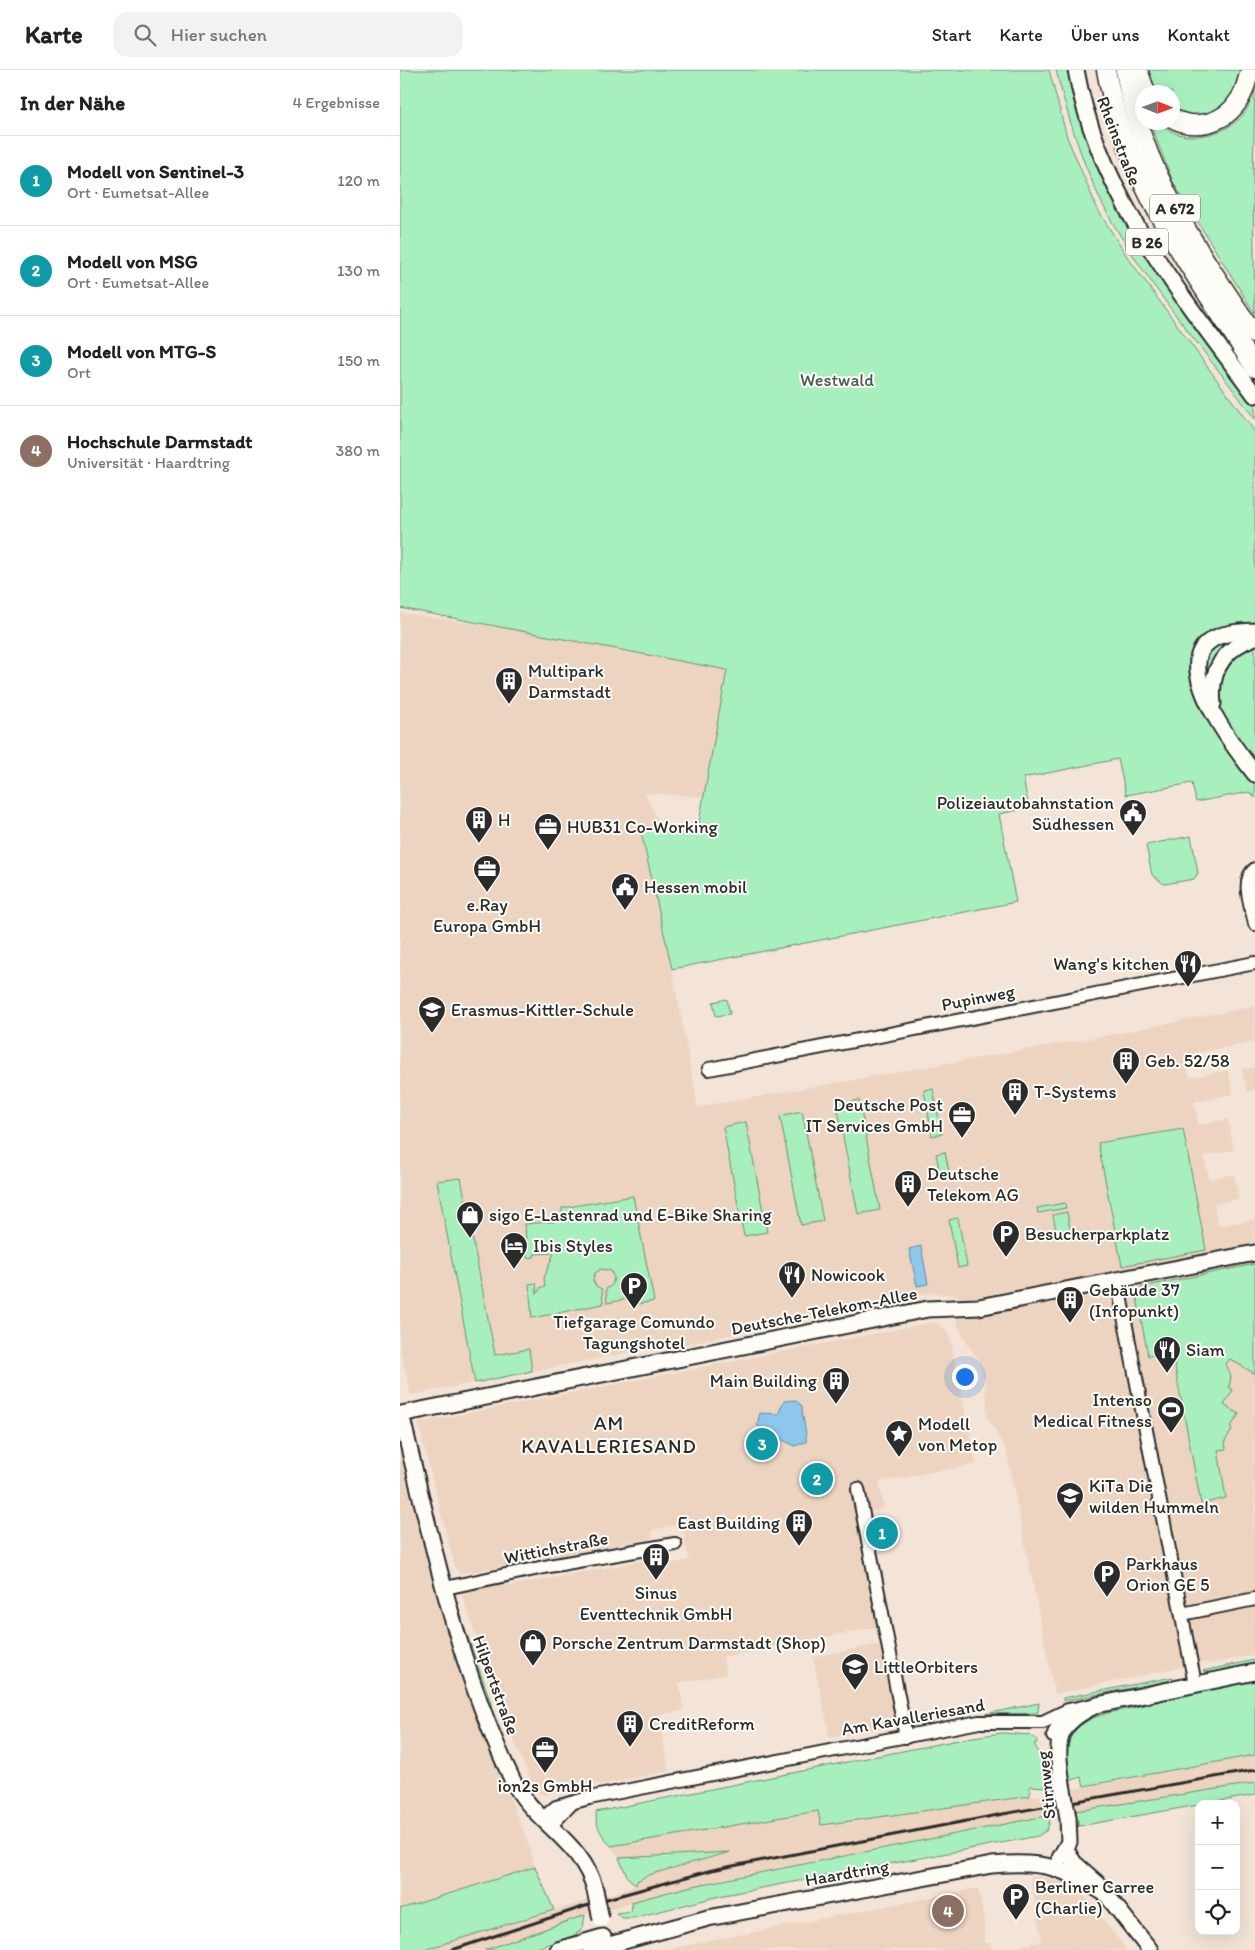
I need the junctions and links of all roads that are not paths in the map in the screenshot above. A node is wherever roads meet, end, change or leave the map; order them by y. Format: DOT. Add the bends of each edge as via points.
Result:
graph roads {
  1 [pos="1076,70"];
  2 [pos="1106,70"];
  3 [pos="1124,70"];
  4 [pos="1138,70"];
  5 [pos="1250,70"];
  6 [pos="1143,85"];
  7 [pos="1180,122"];
  8 [pos="1255,335"];
  9 [pos="1255,368"];
  10 [pos="1255,395"];
  11 [pos="1255,632"];
  12 [pos="1255,637"];
  13 [pos="1215,715"];
  14 [pos="1255,774"];
  15 [pos="1255,869"];
  16 [pos="1255,924"];
  17 [pos="1255,963"];
  18 [pos="709,1069"];
  19 [pos="1255,1253"];
  20 [pos="1117,1280"];
  21 [pos="400,1412"];
  22 [pos="858,1489"];
  23 [pos="675,1544"];
  24 [pos="445,1588"];
  25 [pos="1255,1599"];
  26 [pos="1182,1614"];
  27 [pos="1255,1672"];
  28 [pos="1195,1684"];
  29 [pos="1098,1705"];
  30 [pos="1043,1722"];
  31 [pos="1053,1736"];
  32 [pos="906,1737"];
  33 [pos="1058,1755"];
  34 [pos="546,1823"];
  35 [pos="1066,1850"];
  36 [pos="1042,1864"];
  37 [pos="1106,1894"];
  38 [pos="601,1946"];
  39 [pos="558,1950"];
  40 [pos="1150,1950"];
  1 -- 10 [label="main road, Rheinstraße / B 26" via="1099,150 1132,218 1206,330"];
  2 -- 9 [label="highway, A 672" via="1127,151 1148,196 1180,255"];
  3 -- 8 [label="highway, A 672" via="1139,128 1157,172 1194,241"];
  4 -- 6 [label="highway"];
  5 -- 7 [label="highway" via="1240,100 1220,119 1197,125"];
  11 -- 13 [label="main road" via="1217,637 1201,651 1198,676"];
  12 -- 13 [label="main road" via="1236,646 1218,664 1212,690"];
  13 -- 14 [label="main road"];
  15 -- 16 [label="street" via="1247,882"];
  17 -- 18 [label="street, Pupinweg"];
  19 -- 20 [label="main road, Deutsche-Telekom-Allee"];
  20 -- 21 [label="main road, Deutsche-Telekom-Allee" via="972,1308 928,1309"];
  20 -- 26 [label="street"];
  21 -- 24 [label="main road, Hilpertstraße"];
  22 -- 32 [label="street"];
  23 -- 24 [label="street, Wittichstraße"];
  24 -- 34 [label="main road, Hilpertstraße" via="474,1685 508,1772 522,1797"];
  25 -- 26 [label="street"];
  26 -- 28 [label="street"];
  27 -- 28 [label="main road, Am Kavalleriesand"];
  28 -- 29 [label="main road, Am Kavalleriesand"];
  29 -- 30 [label="street, Am Kavalleriesand" via="1068,1710"];
  29 -- 31 [label="street" via="1064,1717"];
  29 -- 33 [label="main road, Stirnweg" via="1071,1720 1061,1737"];
  30 -- 31 [label="street"];
  30 -- 32 [label="street, Am Kavalleriesand" via="979,1722"];
  31 -- 33 [label="street"];
  32 -- 34 [label="street, Am Kavalleriesand" via="575,1801"];
  33 -- 35 [label="main road, Stirnweg, bridge" via="1070,1839"];
  34 -- 38 [label="main road, Hilpertstraße, bridge" via="578,1852 587,1867 601,1919"];
  35 -- 36 [label="main road" via="1059,1858"];
  35 -- 37 [label="main road, Haardtring" via="1074,1863"];
  36 -- 37 [label="main road, Haardtring"];
  36 -- 38 [label="main road, Haardtring" via="981,1867 765,1907"];
  37 -- 40 [label="main road, Haardtring"];
  38 -- 39 [label="main road, Haardtring"];
}
